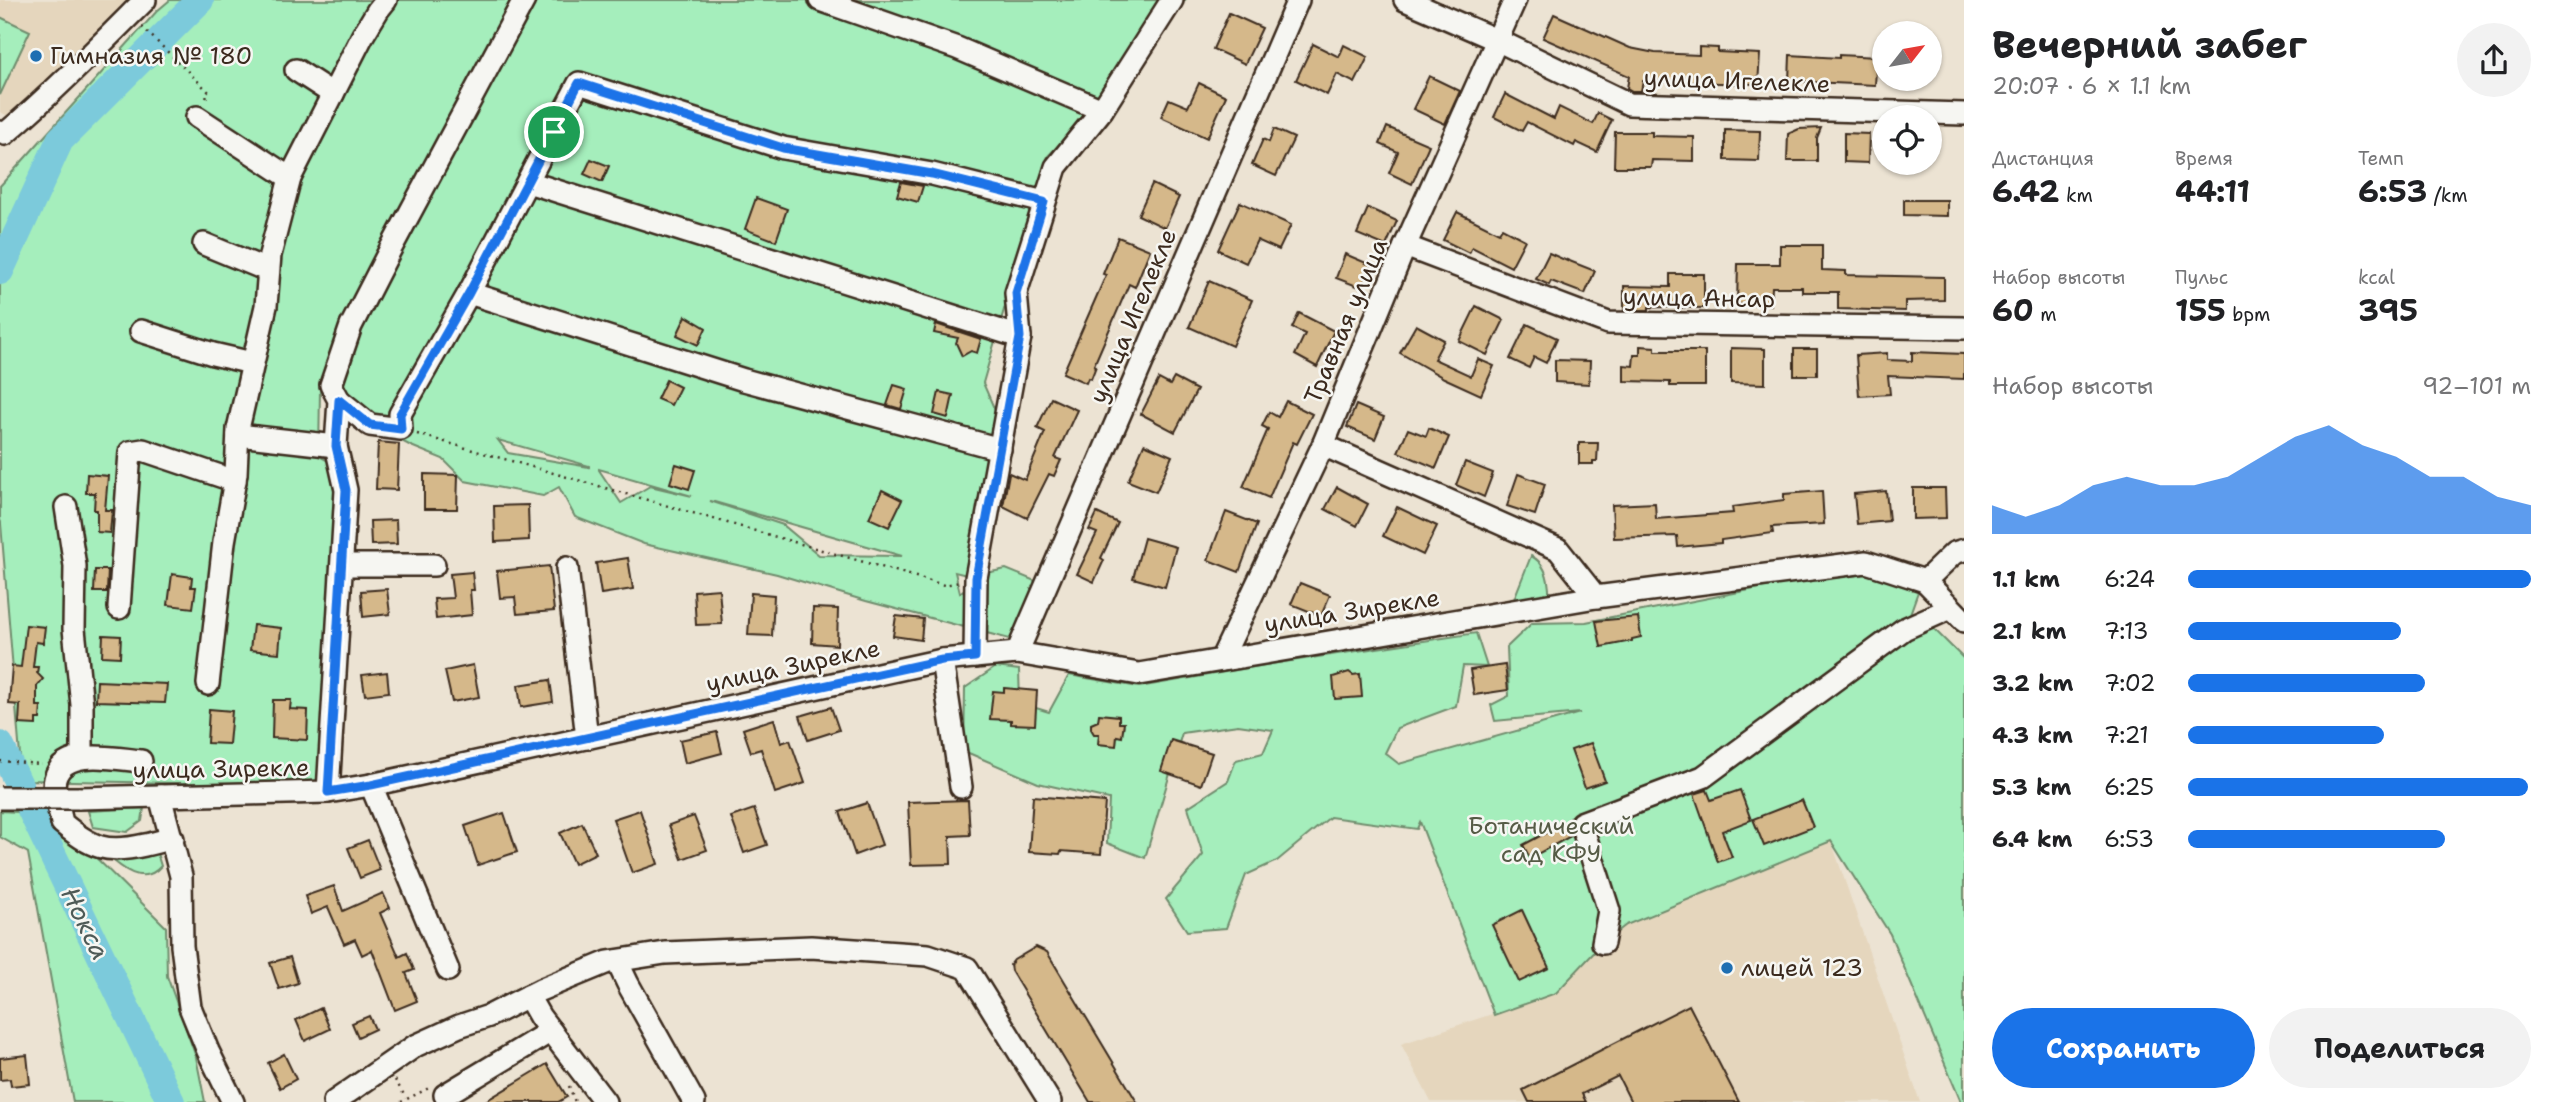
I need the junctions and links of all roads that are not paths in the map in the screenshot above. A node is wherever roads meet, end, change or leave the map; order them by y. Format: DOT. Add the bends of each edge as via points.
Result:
graph roads {
  1 [pos="145,0"];
  2 [pos="524,0"];
  3 [pos="820,0"];
  4 [pos="1172,0"];
  5 [pos="1298,0"];
  6 [pos="1405,0"];
  7 [pos="1516,0"];
  8 [pos="377,3"];
  9 [pos="1499,41"];
  10 [pos="296,70"];
  11 [pos="333,94"];
  12 [pos="1102,110"];
  13 [pos="1964,114"];
  14 [pos="197,117"];
  15 [pos="0,132"];
  16 [pos="290,178"];
  17 [pos="528,182"];
  18 [pos="1044,202"];
  19 [pos="204,244"];
  20 [pos="1405,246"];
  21 [pos="267,270"];
  22 [pos="469,293"];
  23 [pos="1964,328"];
  24 [pos="141,331"];
  25 [pos="1020,337"];
  26 [pos="252,363"];
  27 [pos="339,400"];
  28 [pos="238,435"];
  29 [pos="1323,445"];
  30 [pos="336,446"];
  31 [pos="1000,449"];
  32 [pos="235,481"];
  33 [pos="66,507"];
  34 [pos="1964,551"];
  35 [pos="342,565"];
  36 [pos="434,565"];
  37 [pos="567,568"];
  38 [pos="1926,581"];
  39 [pos="1596,597"];
  40 [pos="119,608"];
  41 [pos="1957,614"];
  42 [pos="1017,653"];
  43 [pos="975,657"];
  44 [pos="942,660"];
  45 [pos="1221,660"];
  46 [pos="208,684"];
  47 [pos="587,738"];
  48 [pos="82,756"];
  49 [pos="141,761"];
  50 [pos="371,785"];
  51 [pos="961,787"];
  52 [pos="328,792"];
  53 [pos="160,796"];
  54 [pos="0,798"];
  55 [pos="173,839"];
  56 [pos="1603,943"];
  57 [pos="617,961"];
  58 [pos="448,970"];
  59 [pos="534,993"];
  60 [pos="551,1031"];
  61 [pos="440,1093"];
  62 [pos="233,1102"];
  63 [pos="334,1102"];
  64 [pos="604,1102"];
  65 [pos="694,1102"];
  66 [pos="1049,1102"];
  1 -- 15 [label="street" via="21,121 5,134"];
  2 -- 27 [label="street" via="352,326 331,385"];
  3 -- 12 [label="street" via="957,48"];
  4 -- 12 [label="street"];
  5 -- 42 [label="street, улица Игелекле"];
  6 -- 9 [label="street, улица Игелекле"];
  7 -- 9 [label="street, Травная улица"];
  8 -- 11 [label="street"];
  9 -- 13 [label="street, улица Игелекле" via="1629,104"];
  9 -- 20 [label="street, Травная улица"];
  10 -- 11 [label="street"];
  11 -- 16 [label="street"];
  12 -- 18 [label="street" via="1056,167"];
  14 -- 16 [label="street"];
  16 -- 21 [label="street"];
  17 -- 18 [label="street" via="579,83 783,148 932,174"];
  17 -- 22 [label="street"];
  17 -- 25 [label="street"];
  18 -- 25 [label="street" via="1016,293"];
  19 -- 21 [label="street"];
  20 -- 23 [label="street, улица Ансар" via="1608,323"];
  20 -- 29 [label="street, Травная улица"];
  21 -- 26 [label="street" via="266,306"];
  22 -- 27 [label="street" via="400,414 401,429 370,425"];
  22 -- 31 [label="street" via="744,380"];
  24 -- 26 [label="street"];
  25 -- 31 [label="street"];
  26 -- 28 [label="street"];
  27 -- 30 [label="street"];
  28 -- 30 [label="street"];
  28 -- 32 [label="street"];
  29 -- 39 [label="street" via="1558,549"];
  29 -- 45 [label="street, Травная улица"];
  30 -- 35 [label="street" via="346,490"];
  31 -- 43 [label="street" via="976,578"];
  32 -- 40 [label="street" via="143,450 130,452"];
  32 -- 46 [label="street"];
  33 -- 48 [label="street" via="75,566"];
  34 -- 38 [label="street" via="1954,553"];
  35 -- 36 [label="street"];
  35 -- 52 [label="street"];
  37 -- 47 [label="street"];
  38 -- 39 [label="street, улица Зирекле" via="1866,562"];
  38 -- 41 [label="street"];
  39 -- 45 [label="street, улица Зирекле"];
  41 -- 56 [label="street" via="1904,629 1703,777 1581,823 1609,911"];
  42 -- 43 [label="street, улица Зирекле"];
  42 -- 45 [label="street, улица Зирекле" via="1139,674"];
  43 -- 44 [label="street, улица Зирекле"];
  44 -- 47 [label="street, улица Зирекле"];
  44 -- 51 [label="street"];
  47 -- 50 [label="street, улица Зирекле"];
  48 -- 49 [label="street"];
  48 -- 55 [label="street" via="61,766 54,780 62,823 85,842 114,850"];
  50 -- 52 [label="street, улица Зирекле"];
  50 -- 58 [label="street"];
  52 -- 53 [label="street, улица Зирекле"];
  53 -- 54 [label="street, улица Зирекле, bridge"];
  53 -- 55 [label="street"];
  55 -- 62 [label="street" via="181,876 182,946 190,1007"];
  57 -- 59 [label="street"];
  57 -- 65 [label="street"];
  57 -- 66 [label="street" via="665,953 811,947 928,955 967,968"];
  59 -- 60 [label="street"];
  59 -- 63 [label="street" via="415,1046"];
  60 -- 61 [label="street"];
  60 -- 64 [label="street"];
}
